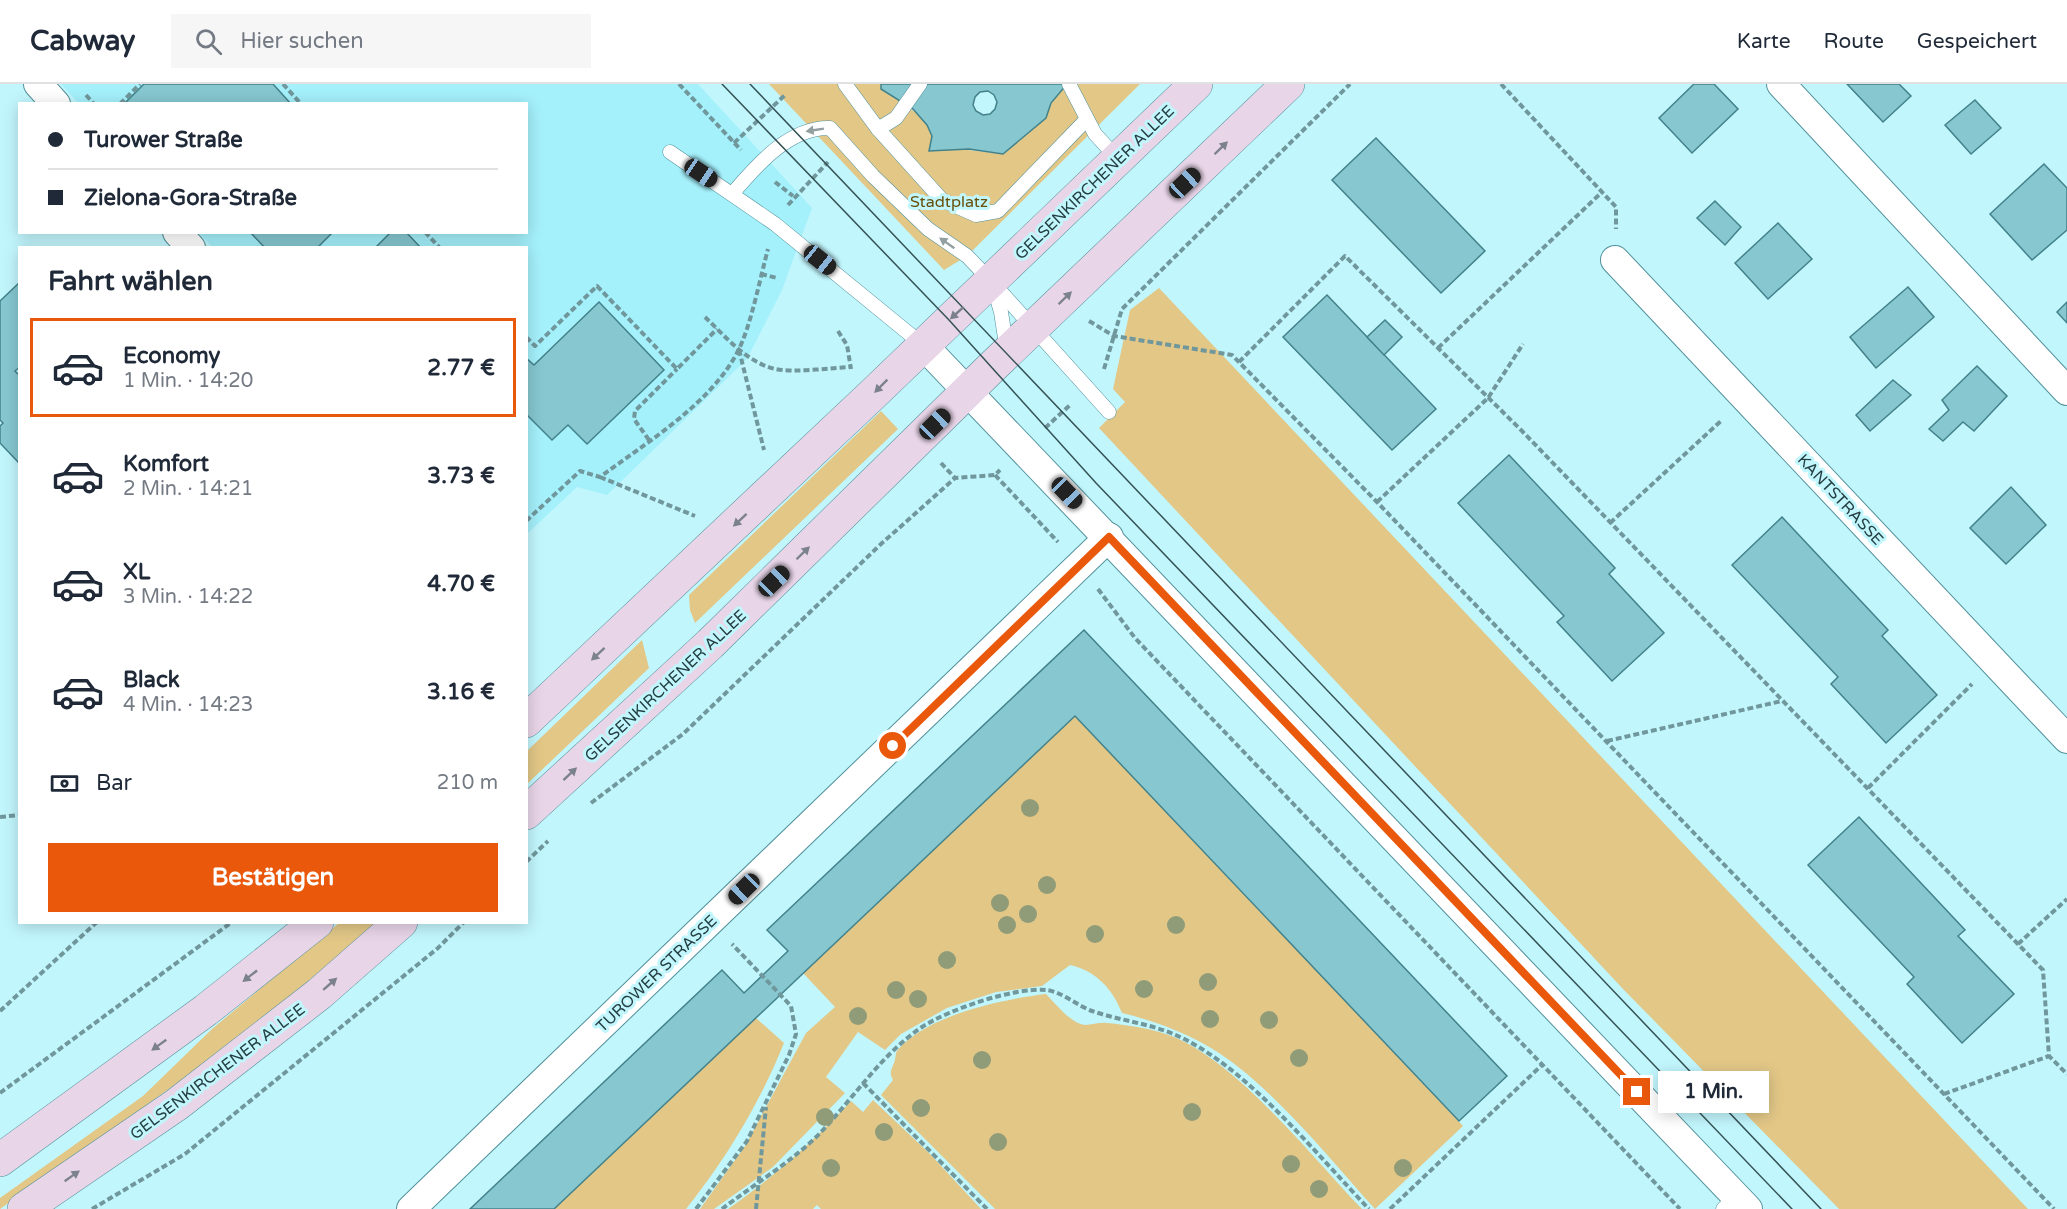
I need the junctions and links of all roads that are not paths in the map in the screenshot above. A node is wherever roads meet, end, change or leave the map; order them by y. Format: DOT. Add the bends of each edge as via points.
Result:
graph roads {
  1 [pos="38,84"];
  2 [pos="845,84"];
  3 [pos="920,84"];
  4 [pos="1069,84"];
  5 [pos="1196,84"];
  6 [pos="1288,84"];
  7 [pos="1781,84"];
  8 [pos="54,102"];
  9 [pos="1087,119"];
  10 [pos="878,129"];
  11 [pos="670,152"];
  12 [pos="1118,159"];
  13 [pos="732,194"];
  14 [pos="179,234"];
  15 [pos="189,246"];
  16 [pos="1615,260"];
  17 [pos="992,281"];
  18 [pos="1034,328"];
  19 [pos="923,345"];
  20 [pos="1008,353"];
  21 [pos="2067,391"];
  22 [pos="968,392"];
  23 [pos="1109,412"];
  24 [pos="1109,537"];
  25 [pos="528,719"];
  26 [pos="2067,739"];
  27 [pos="528,811"];
  28 [pos="315,924"];
  29 [pos="399,924"];
  30 [pos="0,1160"];
  31 [pos="1735,1205"];
  32 [pos="24,1209"];
  33 [pos="411,1209"];
  1 -- 8 [label="street"];
  2 -- 10 [label="lane"];
  3 -- 10 [label="lane" via="896,118"];
  4 -- 9 [label="lane"];
  5 -- 12 [label="main road, GELSENKIRCHENER ALLEE"];
  18 -- 6 [label="main road, GELSENKIRCHENER ALLEE, one-way"];
  7 -- 21 [label="street"];
  9 -- 10 [label="lane" via="998,211 976,215 942,200"];
  9 -- 12 [label="lane"];
  11 -- 13 [label="lane"];
  12 -- 17 [label="main road, GELSENKIRCHENER ALLEE"];
  17 -- 13 [label="lane, one-way" via="967,256 927,229 830,128 797,133 756,166"];
  13 -- 19 [label="lane"];
  14 -- 15 [label="street"];
  16 -- 26 [label="street, KANTSTRASSE"];
  17 -- 18 [label="lane"];
  17 -- 19 [label="main road, GELSENKIRCHENER ALLEE, one-way"];
  17 -- 20 [label="lane"];
  18 -- 20 [label="main road, GELSENKIRCHENER ALLEE"];
  18 -- 23 [label="lane"];
  19 -- 22 [label="street"];
  19 -- 25 [label="main road, GELSENKIRCHENER ALLEE, one-way"];
  20 -- 22 [label="main road, GELSENKIRCHENER ALLEE"];
  22 -- 24 [label="street"];
  27 -- 22 [label="main road, GELSENKIRCHENER ALLEE, one-way" via="710,644"];
  24 -- 31 [label="street"];
  24 -- 33 [label="street, TUROWER STRASSE"];
  28 -- 30 [label="main road, one-way" via="206,1011"];
  32 -- 29 [label="main road, GELSENKIRCHENER ALLEE, one-way" via="176,1105 319,994"];
}
